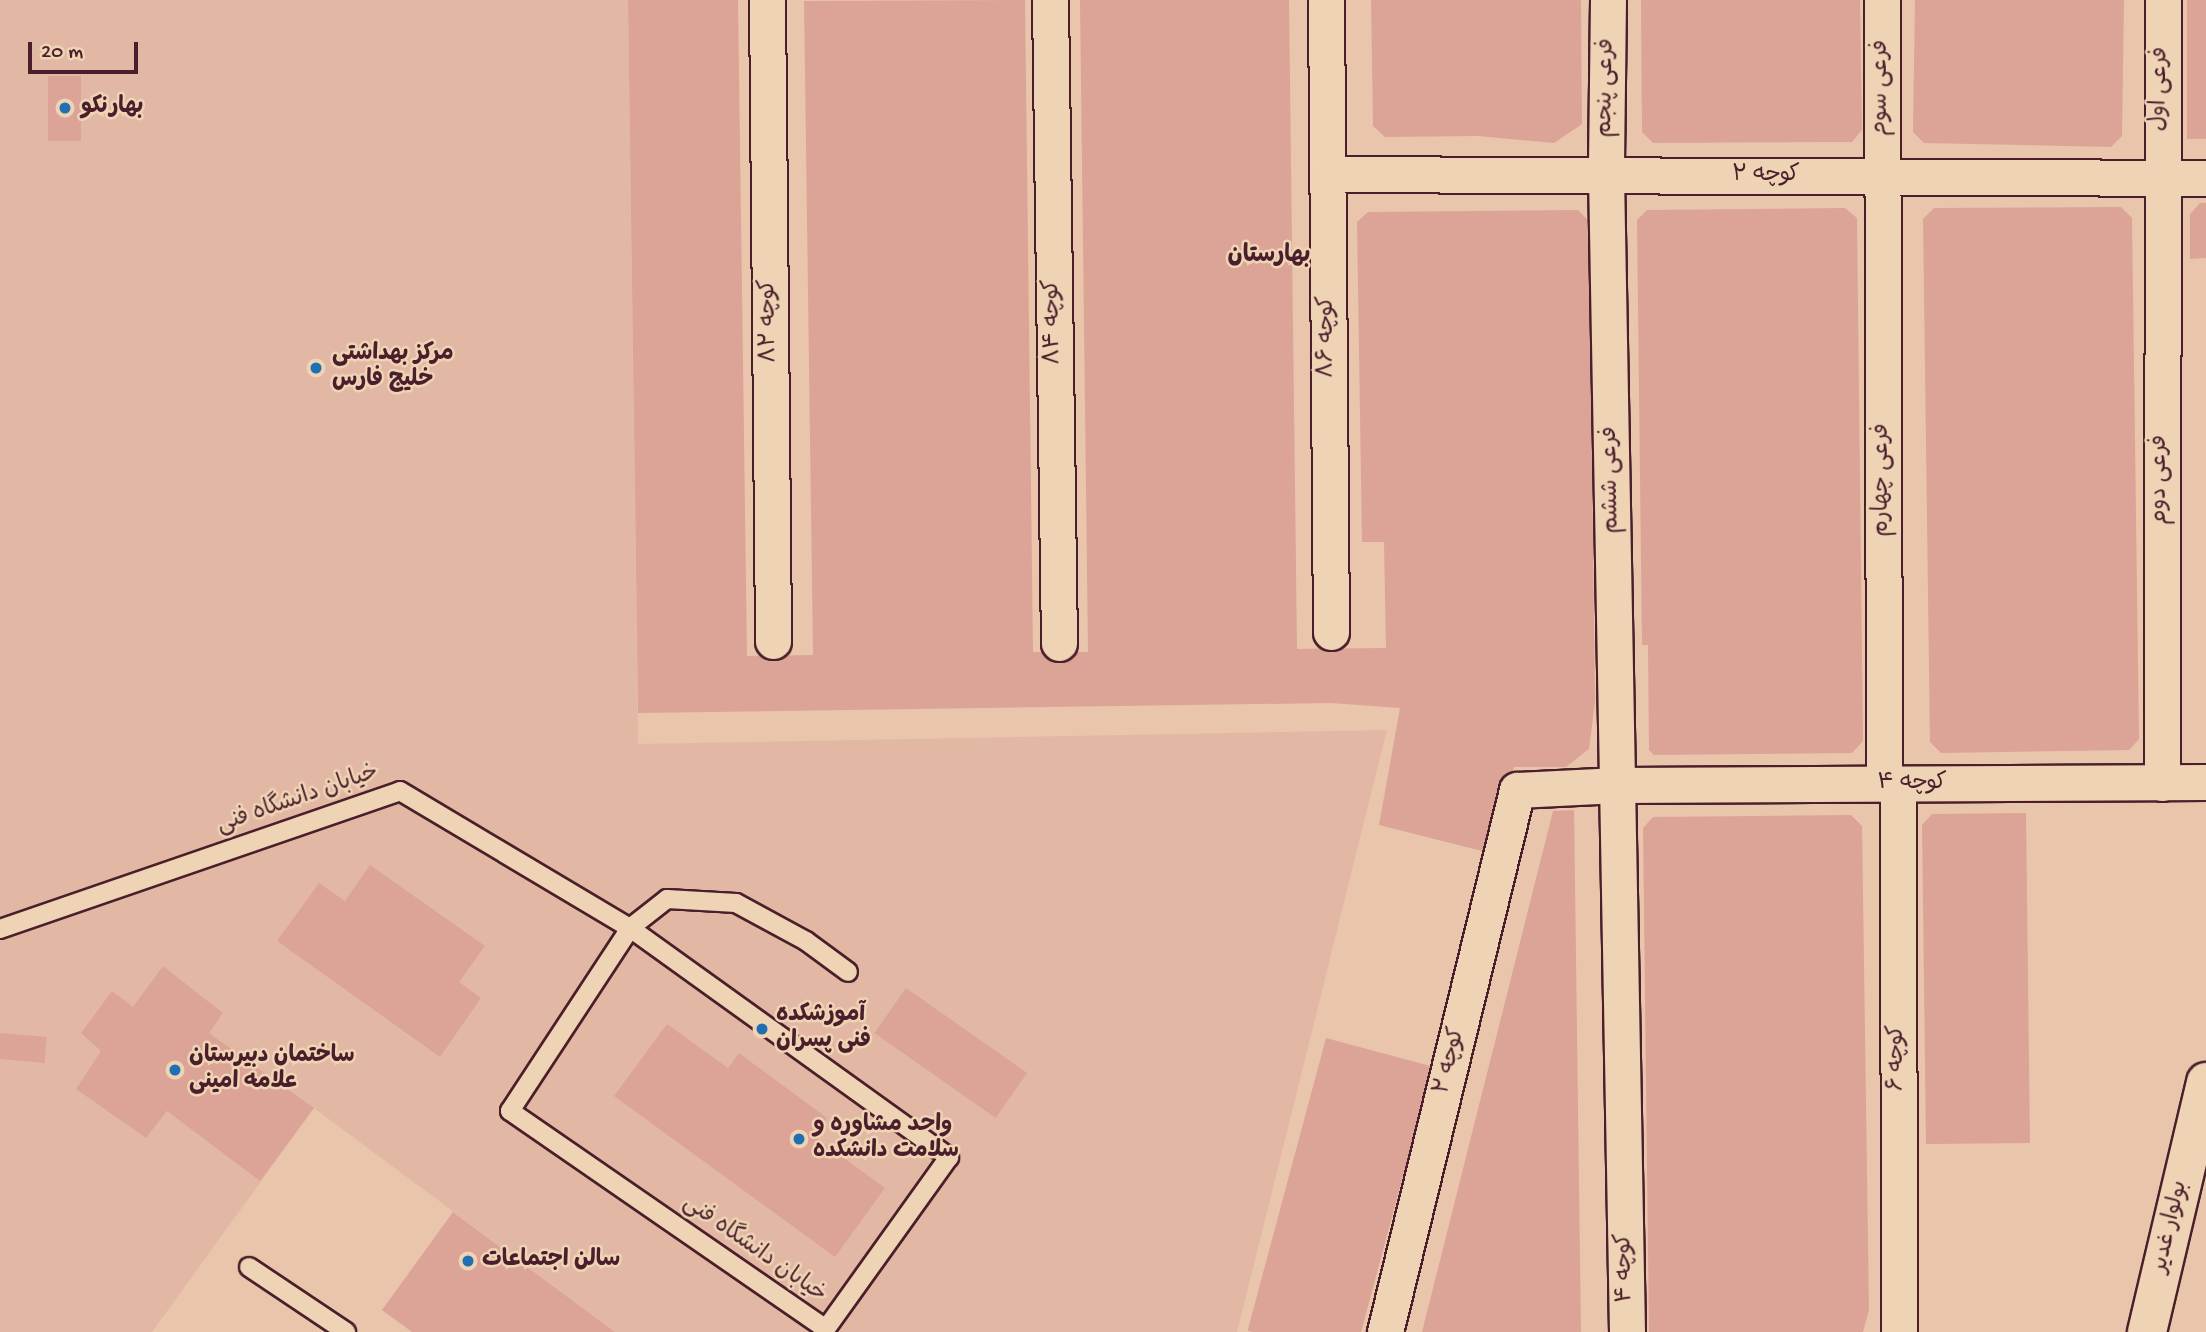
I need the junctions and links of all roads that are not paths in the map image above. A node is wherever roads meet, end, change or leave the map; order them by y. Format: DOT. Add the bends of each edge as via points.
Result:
graph roads {
  1 [pos="767,0"];
  2 [pos="1050,0"];
  3 [pos="1326,0"];
  4 [pos="1608,0"];
  5 [pos="1882,0"];
  6 [pos="2163,0"];
  7 [pos="1327,174"];
  8 [pos="1606,175"];
  9 [pos="1882,177"];
  10 [pos="2160,178"];
  11 [pos="2206,178"];
  12 [pos="1331,632"];
  13 [pos="774,641"];
  14 [pos="1059,643"];
  15 [pos="2206,782"];
  16 [pos="2162,783"];
  17 [pos="1891,784"];
  18 [pos="1618,785"];
  19 [pos="1517,790"];
  20 [pos="629,928"];
  21 [pos="0,929"];
  22 [pos="848,972"];
  23 [pos="2206,1082"];
  24 [pos="249,1267"];
  25 [pos="346,1332"];
  26 [pos="1385,1332"];
  27 [pos="1627,1332"];
  28 [pos="1899,1332"];
  29 [pos="2147,1332"];
  1 -- 13 [label="street, کوچه ۸۲"];
  2 -- 14 [label="street, کوچه ۸۴"];
  3 -- 7 [label="street, کوچه ۸۶"];
  4 -- 8 [label="street, فرعی پنجم"];
  5 -- 9 [label="street, فرعی سوم"];
  6 -- 10 [label="street, فرعی اول"];
  7 -- 8 [label="street, کوچه ۲"];
  7 -- 12 [label="street, کوچه ۸۶"];
  8 -- 9 [label="street, کوچه ۲"];
  8 -- 18 [label="street, فرعی ششم"];
  9 -- 10 [label="street, کوچه ۲"];
  9 -- 17 [label="street, فرعی چهارم"];
  10 -- 11 [label="street, کوچه ۲"];
  10 -- 16 [label="street, فرعی دوم"];
  15 -- 16 [label="street, کوچه ۴"];
  16 -- 17 [label="street, کوچه ۴"];
  17 -- 18 [label="street, کوچه ۴"];
  17 -- 28 [label="street, کوچه ۶"];
  18 -- 19 [label="street, کوچه ۴"];
  18 -- 27 [label="street, کوچه ۴"];
  19 -- 26 [label="street, کوچه ۲"];
  20 -- 20 [label="lane, خیابان دانشگاه فنی" via="949,1157 826,1329 510,1111"];
  20 -- 21 [label="lane, خیابان دانشگاه فنی" via="400,791"];
  20 -- 22 [label="lane, خیابان دانشگاه فنی" via="667,899 737,903 806,941"];
  23 -- 29 [label="street, بولوار غدیر"];
  24 -- 25 [label="lane"];
}
